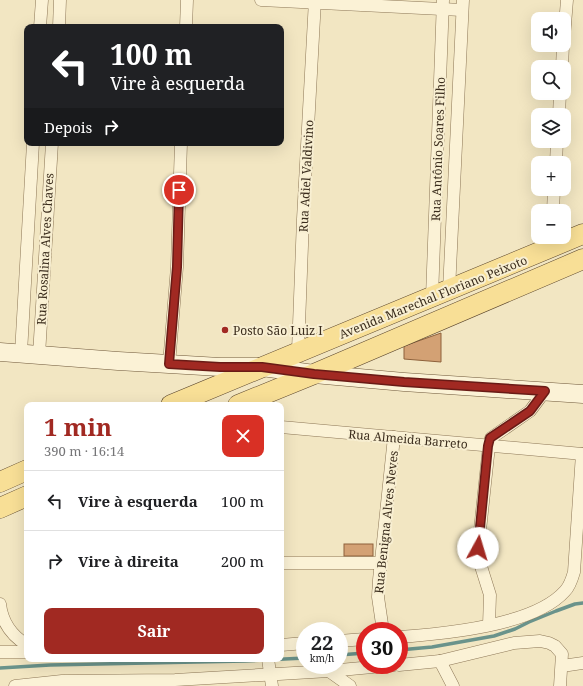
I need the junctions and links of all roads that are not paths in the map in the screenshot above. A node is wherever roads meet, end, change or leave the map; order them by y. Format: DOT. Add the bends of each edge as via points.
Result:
graph roads {
  1 [pos="42,0"];
  2 [pos="60,0"];
  3 [pos="187,0"];
  4 [pos="261,0"];
  5 [pos="567,0"];
  6 [pos="315,1"];
  7 [pos="443,5"];
  8 [pos="463,5"];
  9 [pos="566,12"];
  10 [pos="40,24"];
  11 [pos="59,24"];
  12 [pos="186,24"];
  13 [pos="33,146"];
  14 [pos="52,146"];
  15 [pos="181,146"];
  16 [pos="583,234"];
  17 [pos="571,237"];
  18 [pos="550,244"];
  19 [pos="583,259"];
  20 [pos="441,294"];
  21 [pos="298,351"];
  22 [pos="0,352"];
  23 [pos="20,353"];
  24 [pos="39,355"];
  25 [pos="169,364"];
  26 [pos="262,367"];
  27 [pos="314,374"];
  28 [pos="545,391"];
  29 [pos="583,394"];
  30 [pos="178,402"];
  31 [pos="245,402"];
  32 [pos="284,427"];
  33 [pos="394,437"];
  34 [pos="488,446"];
  35 [pos="582,454"];
  36 [pos="24,471"];
  37 [pos="0,482"];
  38 [pos="24,497"];
  39 [pos="0,508"];
  40 [pos="284,563"];
  41 [pos="380,563"];
  42 [pos="0,604"];
  43 [pos="382,622"];
  44 [pos="489,625"];
  45 [pos="408,636"];
  46 [pos="24,643"];
  47 [pos="296,644"];
  48 [pos="284,645"];
  49 [pos="0,652"];
  50 [pos="24,652"];
  51 [pos="440,661"];
  52 [pos="583,662"];
  53 [pos="408,664"];
  54 [pos="562,666"];
  55 [pos="269,667"];
  56 [pos="296,668"];
  57 [pos="334,674"];
  58 [pos="63,684"];
  59 [pos="15,686"];
  60 [pos="272,686"];
  61 [pos="350,686"];
  62 [pos="453,686"];
  63 [pos="560,686"];
  1 -- 10 [label="street"];
  2 -- 11 [label="street"];
  3 -- 12 [label="street"];
  4 -- 6 [label="street"];
  5 -- 9 [label="street"];
  6 -- 7 [label="street"];
  6 -- 21 [label="street, Rua Adiel Valdivino"];
  7 -- 8 [label="street"];
  7 -- 20 [label="street, Rua Antônio Soares Filho"];
  8 -- 20 [label="street, Rua Antônio Soares Filho"];
  13 -- 23 [label="street, Rua Rosalina Alves Chaves"];
  14 -- 24 [label="street, Rua Rosalina Alves Chaves"];
  15 -- 25 [label="street" via="177,267"];
  16 -- 17 [label="main road, Avenida Marechal Floriano Peixoto"];
  18 -- 20 [label="main road, Avenida Marechal Floriano Peixoto"];
  19 -- 27 [label="main road, Avenida Marechal Floriano Peixoto"];
  20 -- 21 [label="main road, Avenida Marechal Floriano Peixoto"];
  21 -- 26 [label="main road, Avenida Marechal Floriano Peixoto"];
  22 -- 23 [label="main road"];
  23 -- 24 [label="main road"];
  24 -- 25 [label="main road"];
  25 -- 26 [label="main road"];
  26 -- 27 [label="main road"];
  26 -- 30 [label="main road, Avenida Marechal Floriano Peixoto"];
  27 -- 28 [label="main road"];
  27 -- 31 [label="main road, Avenida Marechal Floriano Peixoto"];
  28 -- 29 [label="main road"];
  28 -- 34 [label="street" via="530,411 490,438"];
  32 -- 33 [label="street, Rua Almeida Barreto"];
  33 -- 34 [label="street, Rua Almeida Barreto"];
  33 -- 41 [label="street, Rua Benigna Alves Neves"];
  34 -- 35 [label="street, Rua Almeida Barreto"];
  34 -- 44 [label="street" via="478,548 480,566 490,595"];
  35 -- 44 [label="street" via="572,580 564,592 540,609 518,618"];
  36 -- 37 [label="main road"];
  38 -- 39 [label="main road"];
  40 -- 41 [label="street"];
  41 -- 43 [label="street, Rua Benigna Alves Neves" via="378,597"];
  42 -- 46 [label="street" via="5,623"];
  44 -- 45 [label="street"];
  47 -- 48 [label="street"];
  49 -- 50 [label="street"];
  51 -- 53 [label="street"];
  51 -- 54 [label="street" via="514,643 540,641 549,643 561,652"];
  51 -- 62 [label="street"];
  52 -- 54 [label="street"];
  54 -- 63 [label="street"];
  55 -- 56 [label="street"];
  55 -- 58 [label="street" via="175,680"];
  55 -- 60 [label="street"];
  57 -- 61 [label="street"];
  58 -- 59 [label="street"];
}
